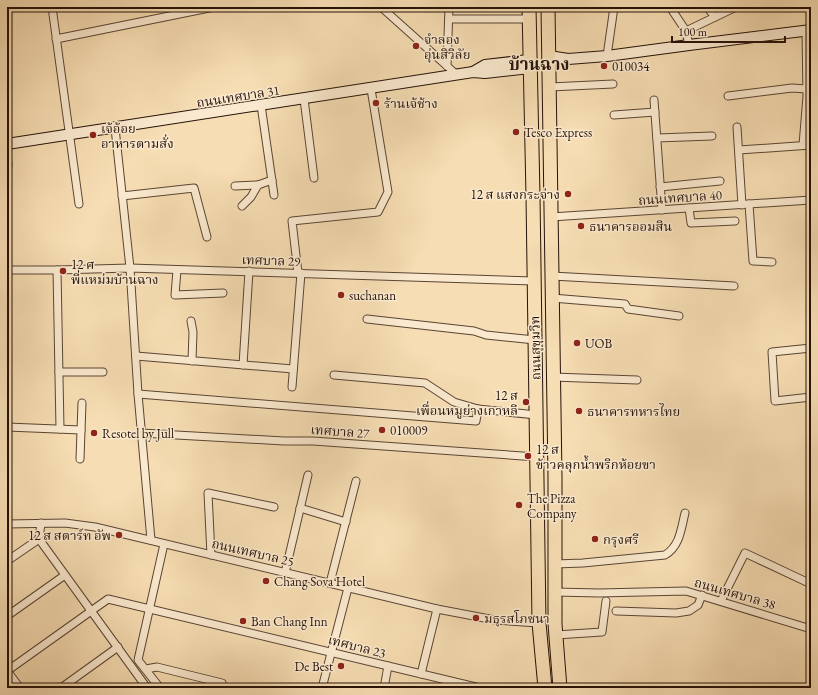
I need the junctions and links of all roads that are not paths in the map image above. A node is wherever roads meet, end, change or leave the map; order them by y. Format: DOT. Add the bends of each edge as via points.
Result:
graph roads {
  1 [pos="52,7"];
  2 [pos="214,7"];
  3 [pos="381,7"];
  4 [pos="449,7"];
  5 [pos="548,7"];
  6 [pos="614,7"];
  7 [pos="670,7"];
  8 [pos="707,7"];
  9 [pos="736,7"];
  10 [pos="529,13"];
  11 [pos="715,17"];
  12 [pos="449,19"];
  13 [pos="808,30"];
  14 [pos="686,31"];
  15 [pos="56,39"];
  16 [pos="689,45"];
  17 [pos="607,56"];
  18 [pos="550,61"];
  19 [pos="530,64"];
  20 [pos="447,66"];
  21 [pos="457,75"];
  22 [pos="613,84"];
  23 [pos="550,87"];
  24 [pos="371,88"];
  25 [pos="808,94"];
  26 [pos="728,96"];
  27 [pos="304,99"];
  28 [pos="654,100"];
  29 [pos="261,105"];
  30 [pos="655,112"];
  31 [pos="614,115"];
  32 [pos="737,127"];
  33 [pos="115,128"];
  34 [pos="69,134"];
  35 [pos="712,136"];
  36 [pos="657,138"];
  37 [pos="7,144"];
  38 [pos="803,145"];
  39 [pos="811,145"];
  40 [pos="738,150"];
  41 [pos="7,160"];
  42 [pos="7,172"];
  43 [pos="314,178"];
  44 [pos="272,180"];
  45 [pos="720,181"];
  46 [pos="258,185"];
  47 [pos="235,186"];
  48 [pos="660,187"];
  49 [pos="122,196"];
  50 [pos="274,196"];
  51 [pos="811,200"];
  52 [pos="79,204"];
  53 [pos="745,205"];
  54 [pos="242,206"];
  55 [pos="689,208"];
  56 [pos="662,210"];
  57 [pos="551,217"];
  58 [pos="735,221"];
  59 [pos="207,237"];
  60 [pos="772,262"];
  61 [pos="130,268"];
  62 [pos="7,270"];
  63 [pos="57,270"];
  64 [pos="177,270"];
  65 [pos="249,272"];
  66 [pos="300,273"];
  67 [pos="552,276"];
  68 [pos="534,281"];
  69 [pos="734,286"];
  70 [pos="223,293"];
  71 [pos="552,298"];
  72 [pos="679,316"];
  73 [pos="367,318"];
  74 [pos="191,321"];
  75 [pos="535,340"];
  76 [pos="811,348"];
  77 [pos="136,356"];
  78 [pos="192,361"];
  79 [pos="243,365"];
  80 [pos="293,369"];
  81 [pos="59,372"];
  82 [pos="103,372"];
  83 [pos="334,375"];
  84 [pos="553,377"];
  85 [pos="637,380"];
  86 [pos="292,387"];
  87 [pos="138,394"];
  88 [pos="811,397"];
  89 [pos="82,403"];
  90 [pos="478,410"];
  91 [pos="536,415"];
  92 [pos="7,427"];
  93 [pos="60,429"];
  94 [pos="81,430"];
  95 [pos="141,433"];
  96 [pos="536,457"];
  97 [pos="80,459"];
  98 [pos="308,475"];
  99 [pos="356,481"];
  100 [pos="274,507"];
  101 [pos="300,508"];
  102 [pos="685,513"];
  103 [pos="346,522"];
  104 [pos="41,523"];
  105 [pos="7,524"];
  106 [pos="40,539"];
  107 [pos="152,540"];
  108 [pos="164,544"];
  109 [pos="211,555"];
  110 [pos="7,561"];
  111 [pos="555,564"];
  112 [pos="285,572"];
  113 [pos="65,575"];
  114 [pos="330,583"];
  115 [pos="811,584"];
  116 [pos="348,588"];
  117 [pos="555,592"];
  118 [pos="702,595"];
  119 [pos="606,601"];
  120 [pos="721,601"];
  121 [pos="149,609"];
  122 [pos="437,609"];
  123 [pos="92,611"];
  124 [pos="616,611"];
  125 [pos="7,616"];
  126 [pos="539,623"];
  127 [pos="556,629"];
  128 [pos="811,629"];
  129 [pos="118,647"];
  130 [pos="331,652"];
  131 [pos="388,666"];
  132 [pos="146,670"];
  133 [pos="7,671"];
  134 [pos="421,674"];
  135 [pos="444,680"];
  136 [pos="146,686"];
  137 [pos="20,688"];
  138 [pos="61,688"];
  139 [pos="137,688"];
  140 [pos="160,688"];
  141 [pos="221,688"];
  142 [pos="322,688"];
  143 [pos="384,688"];
  144 [pos="443,688"];
  145 [pos="480,688"];
  146 [pos="545,688"];
  147 [pos="560,688"];
  1 -- 15 [label="street"];
  2 -- 15 [label="street"];
  3 -- 20 [label="street"];
  4 -- 12 [label="street"];
  5 -- 18 [label="highway, ถนนสุขุมวิท"];
  6 -- 17 [label="street"];
  7 -- 14 [label="street"];
  8 -- 11 [label="street"];
  9 -- 11 [label="street"];
  10 -- 12 [label="street"];
  10 -- 19 [label="highway, ถนนสุขุมวิท"];
  11 -- 14 [label="street"];
  12 -- 20 [label="street"];
  13 -- 16 [label="main road"];
  13 -- 25 [label="street"];
  14 -- 16 [label="street"];
  15 -- 34 [label="street"];
  16 -- 17 [label="main road"];
  17 -- 18 [label="main road"];
  18 -- 19 [label="highway"];
  18 -- 23 [label="highway, ถนนสุขุมวิท"];
  19 -- 21 [label="main road, ถนนเทศบาล 31" via="485,65 473,72"];
  19 -- 68 [label="highway, ถนนสุขุมวิท"];
  20 -- 21 [label="street"];
  21 -- 24 [label="main road, ถนนเทศบาล 31"];
  22 -- 23 [label="street"];
  23 -- 57 [label="highway, ถนนสุขุมวิท"];
  24 -- 27 [label="main road, ถนนเทศบาล 31"];
  24 -- 66 [label="street" via="388,192 378,212 292,221"];
  25 -- 26 [label="street" via="792,88"];
  25 -- 38 [label="street"];
  27 -- 29 [label="main road, ถนนเทศบาล 31"];
  27 -- 43 [label="street"];
  28 -- 30 [label="street"];
  29 -- 33 [label="main road, ถนนเทศบาล 31"];
  29 -- 44 [label="street"];
  30 -- 31 [label="street"];
  30 -- 36 [label="street"];
  32 -- 40 [label="street"];
  33 -- 34 [label="main road, ถนนเทศบาล 31"];
  33 -- 49 [label="street"];
  34 -- 37 [label="main road, ถนนเทศบาล 31"];
  34 -- 52 [label="street"];
  35 -- 36 [label="street"];
  36 -- 48 [label="street"];
  38 -- 39 [label="street"];
  38 -- 40 [label="street"];
  40 -- 53 [label="street"];
  41 -- 42 [label="street"];
  44 -- 46 [label="street"];
  44 -- 50 [label="street"];
  45 -- 48 [label="street"];
  46 -- 47 [label="street"];
  46 -- 54 [label="street"];
  48 -- 56 [label="street"];
  49 -- 59 [label="street" via="194,188"];
  49 -- 61 [label="street"];
  51 -- 53 [label="street, ถนนเทศบาล 40"];
  53 -- 55 [label="street, ถนนเทศบาล 40"];
  53 -- 60 [label="street" via="753,260"];
  55 -- 56 [label="street, ถนนเทศบาล 40"];
  55 -- 58 [label="street" via="691,223"];
  56 -- 57 [label="street, ถนนเทศบาล 40"];
  57 -- 67 [label="highway, ถนนสุขุมวิท"];
  61 -- 63 [label="street, เทศบาล 29"];
  61 -- 64 [label="street, เทศบาล 29"];
  61 -- 77 [label="street"];
  62 -- 63 [label="street, เทศบาล 29"];
  63 -- 81 [label="street"];
  64 -- 65 [label="street, เทศบาล 29"];
  64 -- 70 [label="street" via="175,295"];
  65 -- 66 [label="street, เทศบาล 29"];
  65 -- 79 [label="street"];
  66 -- 68 [label="street, เทศบาล 29"];
  66 -- 80 [label="street"];
  67 -- 69 [label="street"];
  67 -- 71 [label="highway, ถนนสุขุมวิท"];
  68 -- 75 [label="highway, ถนนสุขุมวิท"];
  71 -- 72 [label="street" via="625,304 628,309"];
  71 -- 84 [label="highway, ถนนสุขุมวิท"];
  73 -- 75 [label="street"];
  74 -- 78 [label="street"];
  75 -- 91 [label="highway, ถนนสุขุมวิท"];
  76 -- 88 [label="street" via="772,352 775,401"];
  77 -- 78 [label="street"];
  77 -- 87 [label="street"];
  78 -- 79 [label="street"];
  79 -- 80 [label="street"];
  80 -- 86 [label="street"];
  81 -- 82 [label="street"];
  81 -- 93 [label="street"];
  83 -- 90 [label="street" via="425,383 454,402"];
  84 -- 85 [label="street"];
  84 -- 111 [label="highway, ถนนสุขุมวิท"];
  87 -- 90 [label="street" via="476,421"];
  87 -- 95 [label="street"];
  89 -- 94 [label="street"];
  90 -- 91 [label="street"];
  91 -- 96 [label="highway, ถนนสุขุมวิท"];
  92 -- 93 [label="street"];
  93 -- 94 [label="street"];
  94 -- 97 [label="street"];
  95 -- 96 [label="street, เทศบาล 27" via="313,441"];
  95 -- 107 [label="street"];
  96 -- 126 [label="highway, ถนนสุขุมวิท"];
  98 -- 101 [label="street"];
  99 -- 103 [label="street"];
  100 -- 109 [label="street" via="208,493"];
  101 -- 103 [label="street"];
  101 -- 112 [label="street"];
  102 -- 111 [label="street" via="678,542 672,551 665,555"];
  103 -- 114 [label="street"];
  104 -- 105 [label="street, ถนนเทศบาล 25"];
  104 -- 106 [label="street"];
  104 -- 107 [label="street, ถนนเทศบาล 25" via="96,527"];
  106 -- 110 [label="street"];
  106 -- 113 [label="street"];
  107 -- 108 [label="street, ถนนเทศบาล 25"];
  108 -- 109 [label="street, ถนนเทศบาล 25"];
  108 -- 121 [label="street"];
  109 -- 112 [label="street, ถนนเทศบาล 25"];
  111 -- 117 [label="highway, ถนนสุขุมวิท"];
  112 -- 114 [label="street, ถนนเทศบาล 25"];
  113 -- 123 [label="street"];
  113 -- 125 [label="street"];
  114 -- 116 [label="street, ถนนเทศบาล 25"];
  115 -- 120 [label="street" via="745,553"];
  116 -- 122 [label="street, ถนนเทศบาล 25"];
  116 -- 130 [label="street"];
  117 -- 118 [label="street, ถนนเทศบาล 38" via="686,591"];
  117 -- 127 [label="highway, ถนนสุขุมวิท"];
  118 -- 120 [label="street, ถนนเทศบาล 38"];
  118 -- 124 [label="street" via="698,605 689,611"];
  119 -- 127 [label="street" via="602,632"];
  120 -- 128 [label="street, ถนนเทศบาล 38"];
  121 -- 123 [label="street, เทศบาล 23" via="108,599"];
  121 -- 130 [label="street, เทศบาล 23"];
  121 -- 132 [label="street" via="138,660"];
  122 -- 126 [label="street, ถนนเทศบาล 25" via="495,620"];
  122 -- 134 [label="street"];
  123 -- 129 [label="street"];
  123 -- 133 [label="street"];
  126 -- 127 [label="highway"];
  126 -- 146 [label="highway, ถนนสุขุมวิท"];
  127 -- 147 [label="highway, ถนนสุขุมวิท"];
  129 -- 136 [label="street"];
  129 -- 138 [label="street"];
  130 -- 131 [label="street, เทศบาล 23"];
  130 -- 142 [label="street"];
  131 -- 134 [label="street, เทศบาล 23"];
  131 -- 143 [label="street"];
  132 -- 140 [label="street"];
  132 -- 141 [label="street" via="157,667 222,683"];
  133 -- 137 [label="street"];
  134 -- 135 [label="street, เทศบาล 23"];
  135 -- 144 [label="street"];
  135 -- 145 [label="street, เทศบาล 23"];
  136 -- 139 [label="street"];
}
